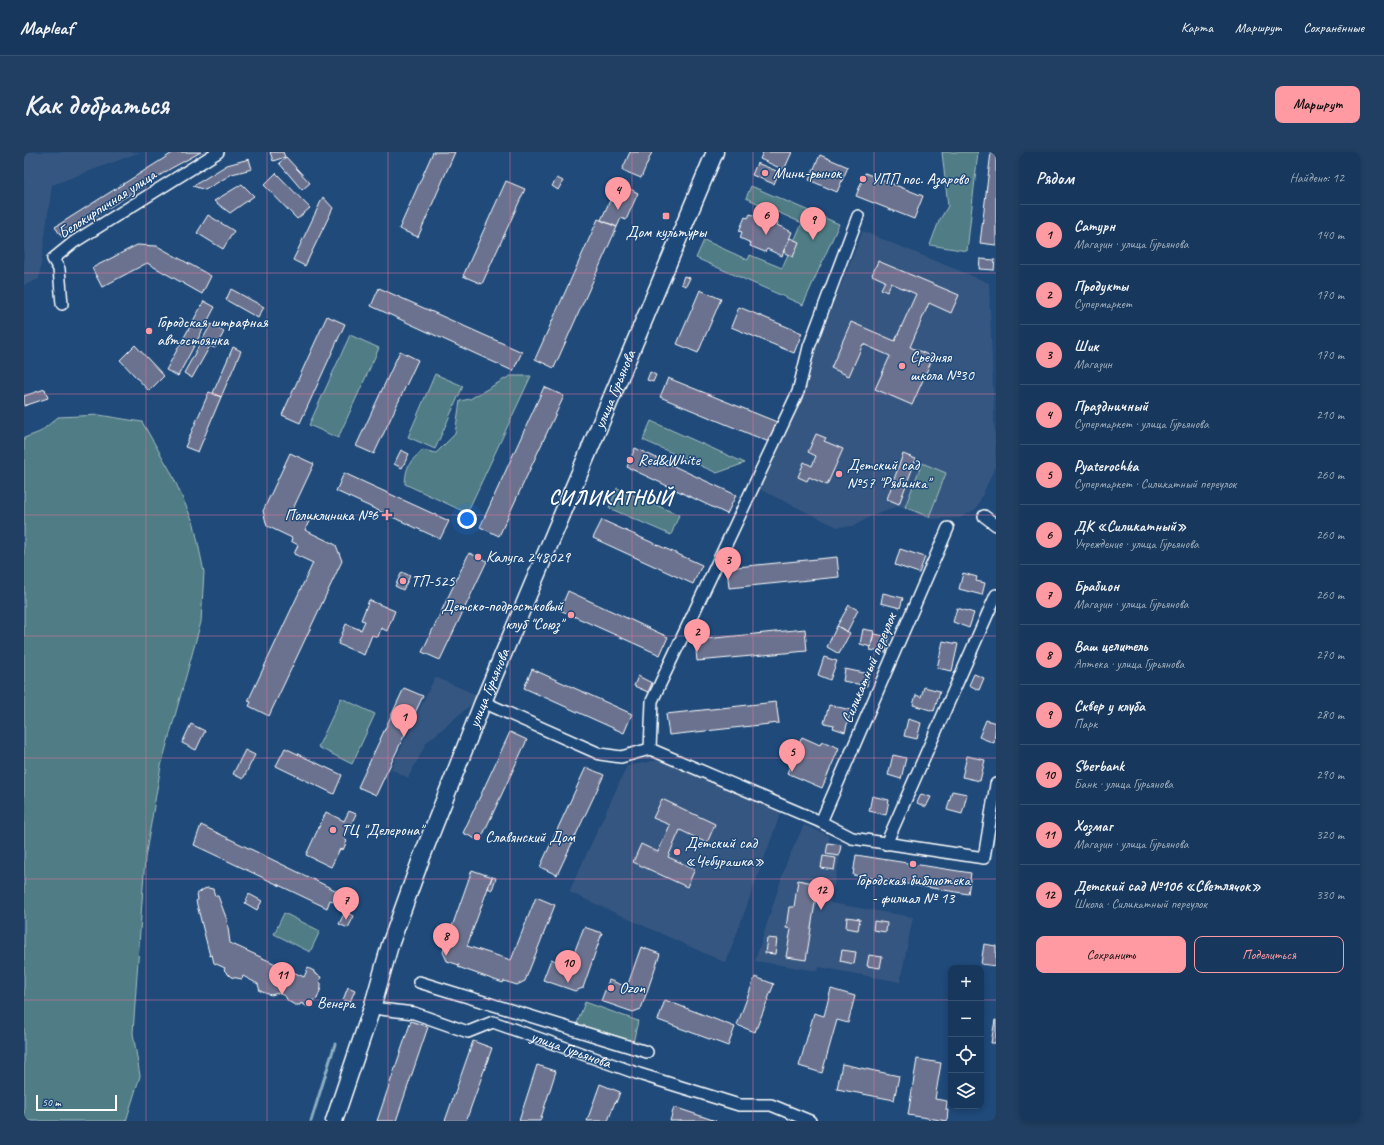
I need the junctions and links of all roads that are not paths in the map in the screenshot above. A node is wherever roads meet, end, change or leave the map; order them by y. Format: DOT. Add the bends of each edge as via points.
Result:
graph roads {
  1 [pos="218,152"];
  2 [pos="715,152"];
  3 [pos="858,216"];
  4 [pos="62,304"];
  5 [pos="984,516"];
  6 [pos="996,526"];
  7 [pos="948,528"];
  8 [pos="996,595"];
  9 [pos="483,702"];
  10 [pos="650,749"];
  11 [pos="996,784"];
  12 [pos="821,822"];
  13 [pos="886,844"];
  14 [pos="419,982"];
  15 [pos="372,1008"];
  16 [pos="647,1052"];
  17 [pos="334,1121"];
  18 [pos="810,1121"];
  1 -- 4 [label="street, Белокирпичная улица" via="74,242 53,259 59,269"];
  2 -- 9 [label="street, улица Гурьянова"];
  3 -- 10 [label="street" via="809,347 798,392 652,702"];
  5 -- 6 [label="street"];
  7 -- 12 [label="street, Силикатный переулок"];
  8 -- 13 [label="street"];
  9 -- 10 [label="street" via="600,754 621,757"];
  9 -- 15 [label="street, улица Гурьянова" via="421,859 390,945"];
  10 -- 12 [label="street"];
  11 -- 13 [label="street" via="984,858"];
  12 -- 13 [label="street" via="852,838"];
  14 -- 16 [label="street"];
  15 -- 17 [label="street, улица Гурьянова"];
  15 -- 18 [label="street, улица Гурьянова" via="414,1013 468,1032 493,1022 639,1074 739,1105 771,1104"];
}
